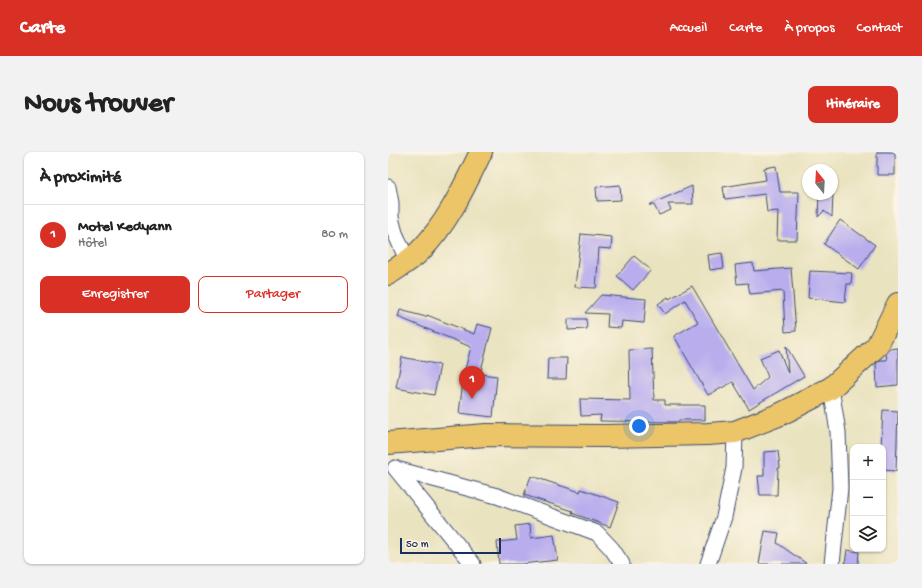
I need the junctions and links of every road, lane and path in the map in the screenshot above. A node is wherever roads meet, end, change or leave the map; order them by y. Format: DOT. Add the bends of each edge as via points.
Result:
graph roads {
  1 [pos="481,152"];
  2 [pos="388,187"];
  3 [pos="408,262"];
  4 [pos="388,274"];
  5 [pos="898,304"];
  6 [pos="831,388"];
  7 [pos="735,432"];
  8 [pos="388,443"];
  9 [pos="392,466"];
  10 [pos="473,564"];
  11 [pos="622,564"];
  12 [pos="708,564"];
  13 [pos="832,564"];
  1 -- 3 [label="highway" via="460,196 442,224"];
  2 -- 3 [label="street" via="391,218"];
  3 -- 4 [label="highway"];
  5 -- 6 [label="highway" via="877,346"];
  6 -- 7 [label="highway" via="781,414"];
  6 -- 13 [label="street" via="838,432 840,488"];
  7 -- 8 [label="highway" via="605,436 486,435"];
  7 -- 12 [label="street" via="734,468 724,516"];
  9 -- 10 [label="street"];
  9 -- 11 [label="street" via="497,496 596,533"];
}
